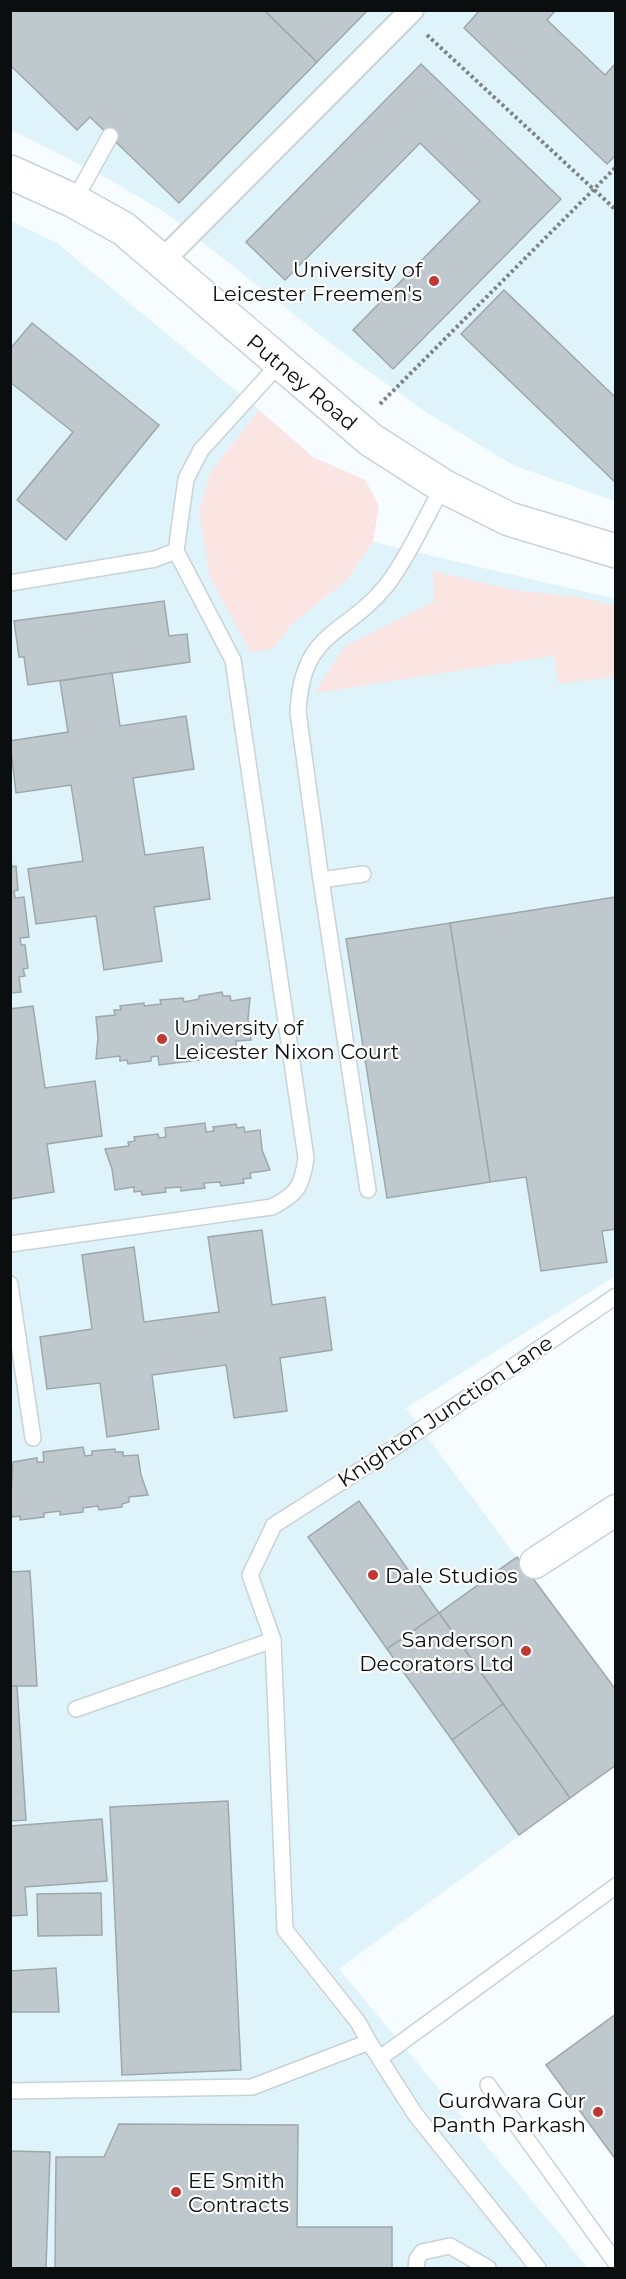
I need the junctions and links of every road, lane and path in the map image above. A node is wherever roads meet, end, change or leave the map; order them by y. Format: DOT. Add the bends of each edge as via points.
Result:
graph roads {
  1 [pos="409,13"];
  2 [pos="110,136"];
  3 [pos="615,167"];
  4 [pos="10,172"];
  5 [pos="594,189"];
  6 [pos="74,201"];
  7 [pos="615,210"];
  8 [pos="163,260"];
  9 [pos="279,364"];
  10 [pos="356,428"];
  11 [pos="443,486"];
  12 [pos="176,551"];
  13 [pos="615,552"];
  14 [pos="10,583"];
  15 [pos="363,874"];
  16 [pos="321,880"];
  17 [pos="368,1190"];
  18 [pos="10,1244"];
  19 [pos="10,1284"];
  20 [pos="615,1296"];
  21 [pos="33,1438"];
  22 [pos="615,1510"];
  23 [pos="535,1563"];
  24 [pos="273,1640"];
  25 [pos="76,1709"];
  26 [pos="615,1886"];
  27 [pos="369,2042"];
  28 [pos="380,2058"];
  29 [pos="488,2085"];
  30 [pos="10,2091"];
  31 [pos="615,2263"];
  32 [pos="416,2268"];
  33 [pos="488,2268"];
  34 [pos="538,2268"];
  1 -- 5 [label="path"];
  1 -- 8 [label="street"];
  2 -- 6 [label="lane"];
  3 -- 5 [label="path"];
  4 -- 6 [label="street, Putney Road"];
  5 -- 7 [label="path"];
  5 -- 10 [label="path"];
  6 -- 8 [label="street, Putney Road" via="124,229"];
  8 -- 9 [label="street, Putney Road"];
  9 -- 10 [label="street, Putney Road"];
  9 -- 12 [label="lane" via="201,450 186,478"];
  10 -- 11 [label="street, Putney Road"];
  11 -- 13 [label="street, Putney Road" via="509,519"];
  11 -- 16 [label="lane" via="387,584 319,646 299,689 298,712"];
  12 -- 14 [label="lane" via="155,559"];
  12 -- 18 [label="lane" via="233,660 306,1158 303,1178 293,1196 272,1207"];
  15 -- 16 [label="lane"];
  16 -- 17 [label="lane"];
  19 -- 21 [label="lane"];
  20 -- 24 [label="lane, Knighton Junction Lane" via="274,1525 250,1575"];
  22 -- 23 [label="street"];
  24 -- 25 [label="lane"];
  24 -- 27 [label="lane" via="285,1930 358,2022"];
  26 -- 28 [label="lane"];
  27 -- 28 [label="lane"];
  27 -- 30 [label="lane" via="252,2087"];
  28 -- 34 [label="lane" via="415,2114"];
  29 -- 31 [label="lane"];
  32 -- 33 [label="lane" via="422,2252 450,2246"];
}
